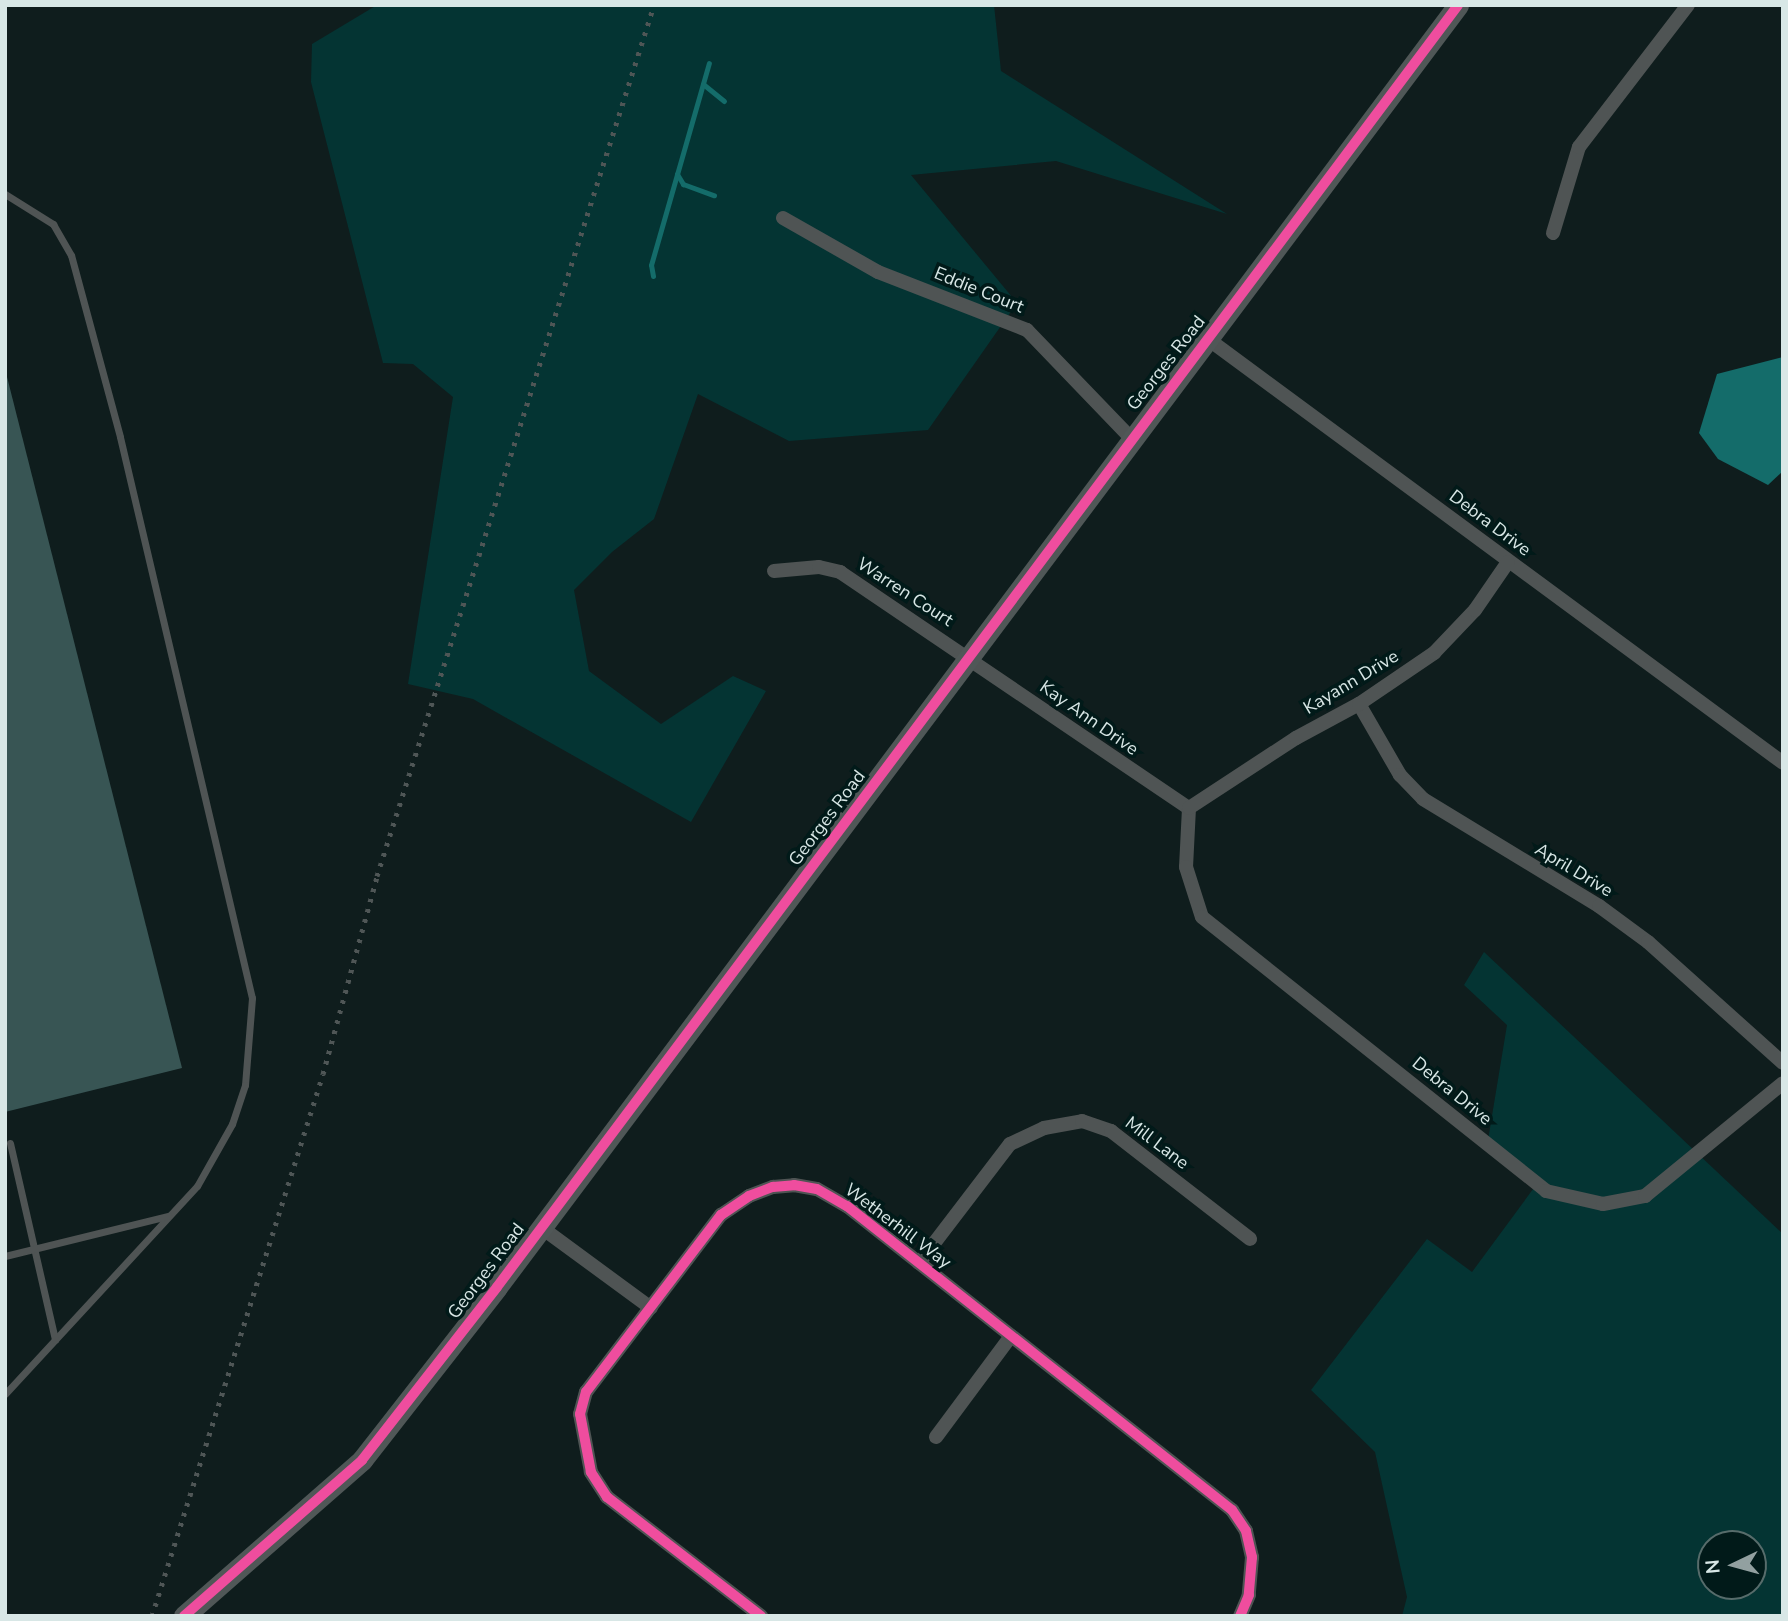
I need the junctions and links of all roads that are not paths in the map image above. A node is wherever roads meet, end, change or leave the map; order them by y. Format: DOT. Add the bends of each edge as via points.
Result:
graph roads {
  1 [pos="1458,5"];
  2 [pos="1688,5"];
  3 [pos="5,194"];
  4 [pos="783,218"];
  5 [pos="1553,233"];
  6 [pos="1208,339"];
  7 [pos="1131,438"];
  8 [pos="1508,562"];
  9 [pos="774,571"];
  10 [pos="969,657"];
  11 [pos="1359,704"];
  12 [pos="1783,763"];
  13 [pos="1189,808"];
  14 [pos="1783,1063"];
  15 [pos="1783,1083"];
  16 [pos="9,1143"];
  17 [pos="170,1215"];
  18 [pos="542,1227"];
  19 [pos="1250,1239"];
  20 [pos="34,1249"];
  21 [pos="5,1256"];
  22 [pos="919,1263"];
  23 [pos="651,1308"];
  24 [pos="1011,1336"];
  25 [pos="55,1340"];
  26 [pos="5,1394"];
  27 [pos="936,1437"];
  28 [pos="184,1616"];
  29 [pos="761,1616"];
  30 [pos="1240,1616"];
  1 -- 6 [label="street, Georges Road"];
  2 -- 5 [label="street" via="1579,146"];
  3 -- 17 [label="lane" via="53,224 71,255 120,437 252,998 245,1085 232,1124 197,1186"];
  4 -- 7 [label="street, Eddie Court" via="878,272 1027,330"];
  6 -- 7 [label="street, Georges Road"];
  6 -- 8 [label="street, Debra Drive"];
  7 -- 10 [label="street, Georges Road"];
  8 -- 11 [label="street, Kayann Drive" via="1475,610 1434,653"];
  8 -- 12 [label="street, Debra Drive" via="1640,654"];
  9 -- 10 [label="street, Warren Court" via="819,567 840,572"];
  10 -- 13 [label="street, Kay Ann Drive"];
  10 -- 18 [label="street, Georges Road"];
  11 -- 13 [label="street, Kayann Drive" via="1296,738"];
  11 -- 14 [label="street, April Drive" via="1400,775 1423,799 1599,905 1648,942"];
  13 -- 15 [label="street, Debra Drive" via="1186,867 1202,917 1546,1191 1603,1204 1645,1196"];
  16 -- 20 [label="lane"];
  17 -- 20 [label="lane"];
  17 -- 25 [label="lane"];
  18 -- 23 [label="street"];
  18 -- 28 [label="street, Georges Road" via="362,1460"];
  19 -- 22 [label="street, Mill Lane" via="1111,1131 1082,1121 1044,1128 1010,1144"];
  20 -- 21 [label="lane"];
  20 -- 25 [label="lane"];
  22 -- 23 [label="street, Wetherhill Way" via="847,1206 817,1189 773,1186 722,1215"];
  22 -- 24 [label="street, Wetherhill Way"];
  23 -- 29 [label="street, Wetherhill Way" via="586,1392 580,1413 591,1472 607,1497"];
  24 -- 27 [label="street"];
  24 -- 30 [label="street, Wetherhill Way" via="1232,1510 1246,1531 1252,1557 1249,1595"];
  25 -- 26 [label="lane"];
}
